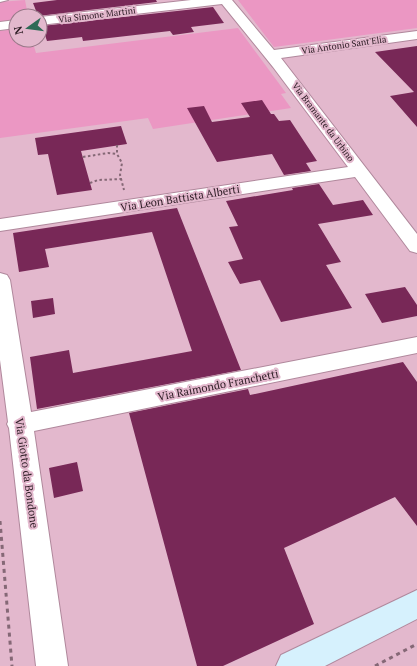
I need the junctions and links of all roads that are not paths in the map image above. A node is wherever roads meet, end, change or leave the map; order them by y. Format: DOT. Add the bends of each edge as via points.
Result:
graph roads {
  1 [pos="0,0"];
  2 [pos="5,0"];
  3 [pos="225,0"];
  4 [pos="48,20"];
  5 [pos="417,34"];
  6 [pos="270,55"];
  7 [pos="359,171"];
  8 [pos="0,225"];
  9 [pos="417,247"];
  10 [pos="0,280"];
  11 [pos="417,345"];
  12 [pos="19,424"];
  13 [pos="417,604"];
  14 [pos="52,666"];
  15 [pos="292,666"];
  1 -- 2 [label="lane"];
  3 -- 4 [label="street, Via Simone Martini"];
  3 -- 6 [label="street, Via Bramante da Urbino"];
  5 -- 6 [label="street, Via Antonio Sant'Elia"];
  6 -- 7 [label="street, Via Bramante da Urbino"];
  7 -- 8 [label="street, Via Leon Battista Alberti"];
  7 -- 9 [label="street, Via Bramante da Urbino"];
  10 -- 12 [label="street, Via Giotto da Bondone"];
  11 -- 12 [label="street, Via Raimondo Franchetti"];
  12 -- 14 [label="street, Via Giotto da Bondone"];
  13 -- 15 [label="street"];
}
